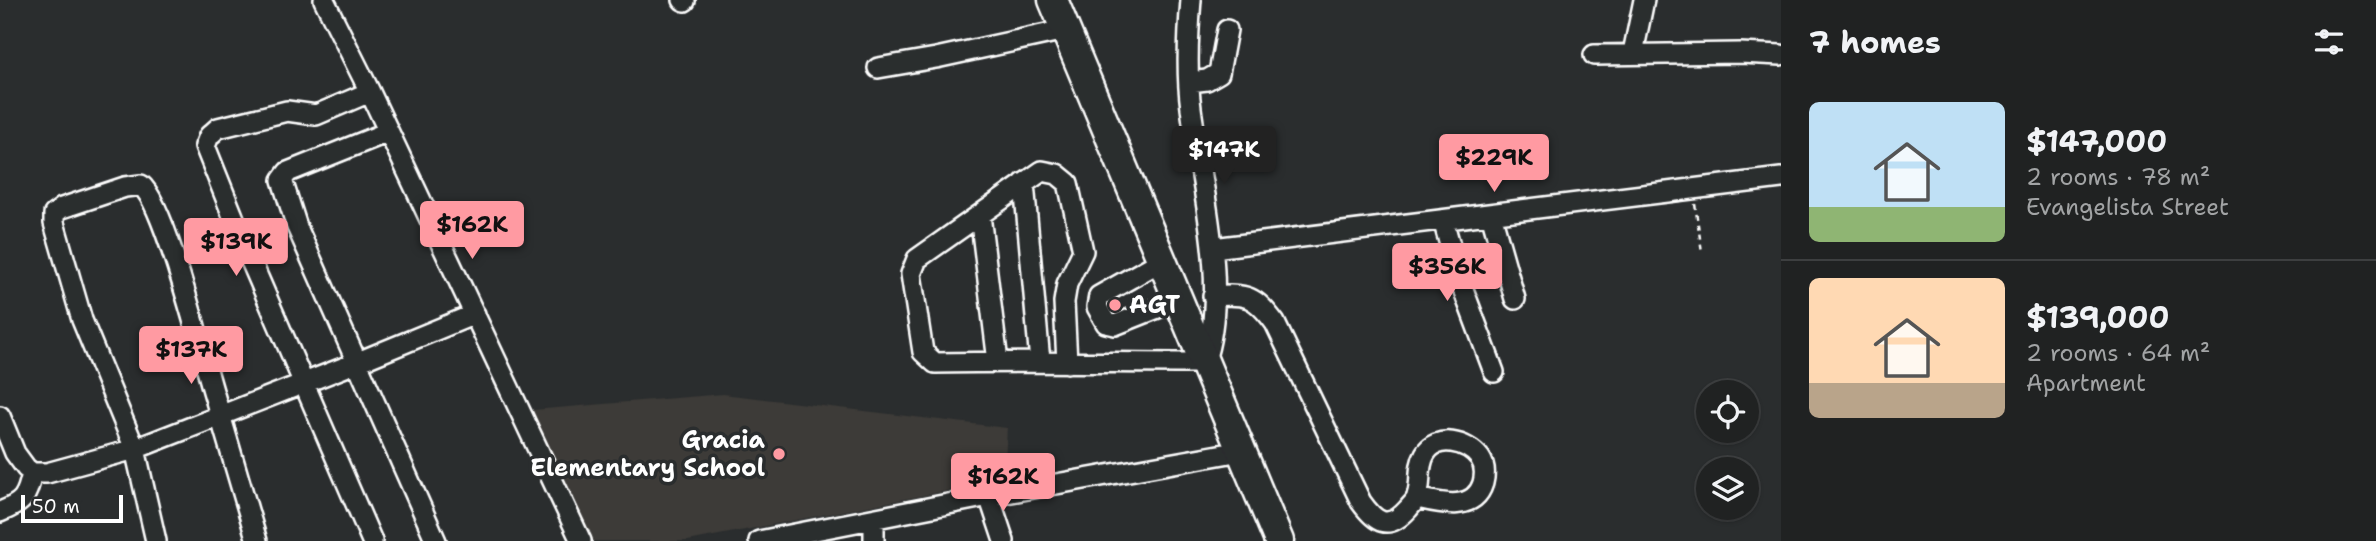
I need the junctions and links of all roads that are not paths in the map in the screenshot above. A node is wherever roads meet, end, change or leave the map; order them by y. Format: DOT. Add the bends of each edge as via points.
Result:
graph roads {
  1 [pos="324,0"];
  2 [pos="1053,0"];
  3 [pos="1191,0"];
  4 [pos="1644,0"];
  5 [pos="1065,30"];
  6 [pos="1227,30"];
  7 [pos="1633,53"];
  8 [pos="1594,55"];
  9 [pos="1781,55"];
  10 [pos="877,68"];
  11 [pos="1189,82"];
  12 [pos="370,92"];
  13 [pos="388,132"];
  14 [pos="1781,178"];
  15 [pos="1024,183"];
  16 [pos="1491,214"];
  17 [pos="980,215"];
  18 [pos="1443,220"];
  19 [pos="1213,248"];
  20 [pos="1161,261"];
  21 [pos="1213,296"];
  22 [pos="1515,299"];
  23 [pos="1178,300"];
  24 [pos="474,314"];
  25 [pos="358,362"];
  26 [pos="998,362"];
  27 [pos="1040,362"];
  28 [pos="1067,363"];
  29 [pos="1204,363"];
  30 [pos="1494,372"];
  31 [pos="304,383"];
  32 [pos="0,416"];
  33 [pos="220,416"];
  34 [pos="135,449"];
  35 [pos="1241,451"];
  36 [pos="32,473"];
  37 [pos="989,496"];
  38 [pos="1417,498"];
  39 [pos="0,512"];
  40 [pos="874,519"];
  41 [pos="846,533"];
  42 [pos="156,541"];
  43 [pos="257,541"];
  44 [pos="372,541"];
  45 [pos="436,541"];
  46 [pos="581,541"];
  47 [pos="759,541"];
  48 [pos="874,541"];
  49 [pos="1004,541"];
  50 [pos="1279,541"];
  1 -- 12 [label="street"];
  2 -- 5 [label="highway"];
  3 -- 11 [label="street"];
  4 -- 7 [label="street"];
  5 -- 10 [label="street"];
  5 -- 20 [label="highway"];
  6 -- 11 [label="street" via="1219,73"];
  7 -- 8 [label="street"];
  7 -- 9 [label="street"];
  11 -- 19 [label="street"];
  12 -- 13 [label="street"];
  12 -- 31 [label="street" via="316,115 287,111 218,128 205,146"];
  13 -- 24 [label="street"];
  13 -- 25 [label="street" via="288,172 282,180 297,227"];
  14 -- 16 [label="street"];
  15 -- 17 [label="street"];
  15 -- 27 [label="street"];
  15 -- 28 [label="street" via="1042,171 1057,174 1068,183 1083,251 1064,302"];
  16 -- 18 [label="street"];
  16 -- 22 [label="street"];
  17 -- 26 [label="street"];
  17 -- 26 [label="street" via="917,259 911,274 923,352 935,363"];
  18 -- 19 [label="street"];
  18 -- 30 [label="street"];
  19 -- 21 [label="street"];
  20 -- 23 [label="highway"];
  20 -- 23 [label="street" via="1099,296 1097,307 1106,323 1115,326"];
  21 -- 29 [label="street" via="1211,342"];
  21 -- 38 [label="street" via="1249,296 1275,323 1371,515 1394,521"];
  23 -- 29 [label="highway"];
  24 -- 25 [label="street"];
  24 -- 46 [label="street"];
  25 -- 31 [label="street"];
  25 -- 45 [label="street"];
  26 -- 27 [label="street"];
  27 -- 28 [label="street"];
  28 -- 29 [label="street"];
  29 -- 35 [label="highway"];
  31 -- 33 [label="street"];
  31 -- 44 [label="street"];
  32 -- 36 [label="street" via="15,453"];
  33 -- 34 [label="street"];
  33 -- 34 [label="street" via="186,295 149,191 141,185 125,187 62,208 54,214 54,223 82,320"];
  33 -- 43 [label="street"];
  34 -- 36 [label="street"];
  34 -- 42 [label="street"];
  35 -- 37 [label="street"];
  35 -- 50 [label="highway"];
  36 -- 39 [label="street" via="28,494 16,506"];
  37 -- 40 [label="street"];
  37 -- 49 [label="street"];
  40 -- 41 [label="street"];
  40 -- 48 [label="street"];
  41 -- 47 [label="street"];
}
